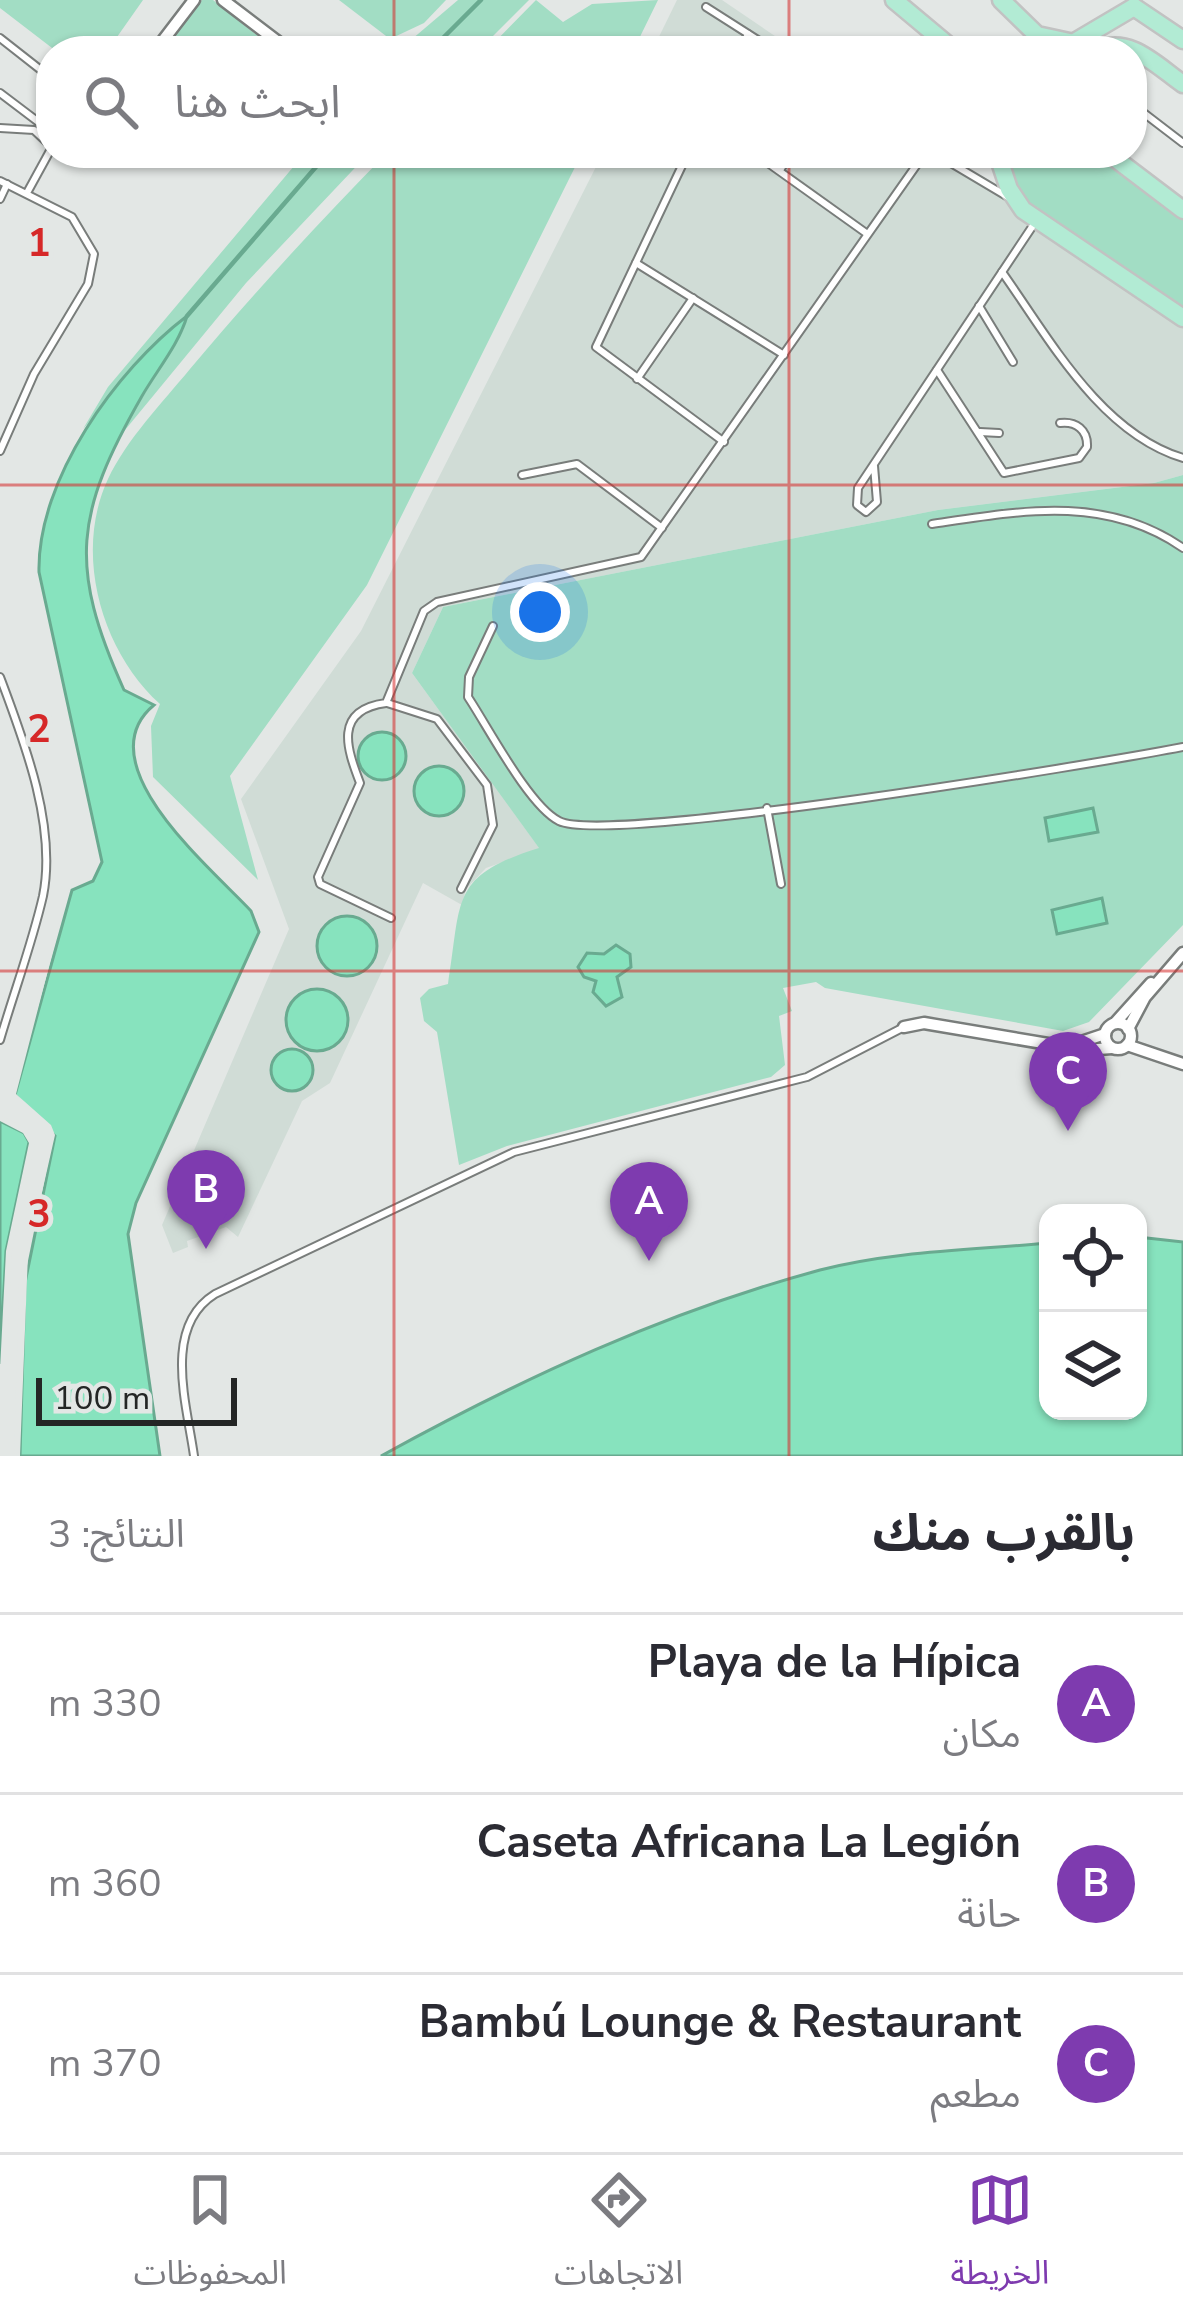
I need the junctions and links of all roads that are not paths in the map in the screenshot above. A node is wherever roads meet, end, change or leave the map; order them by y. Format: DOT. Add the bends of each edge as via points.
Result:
graph roads {
  1 [pos="194,0"];
  2 [pos="223,0"];
  3 [pos="894,0"];
  4 [pos="1001,0"];
  5 [pos="1136,3"];
  6 [pos="706,7"];
  7 [pos="748,34"];
  8 [pos="166,36"];
  9 [pos="270,36"];
  10 [pos="751,36"];
  11 [pos="937,36"];
  12 [pos="1039,36"];
  13 [pos="1084,36"];
  14 [pos="1120,36"];
  15 [pos="0,38"];
  16 [pos="1183,40"];
  17 [pos="1147,59"];
  18 [pos="36,67"];
  19 [pos="1183,84"];
  20 [pos="0,93"];
  21 [pos="1147,115"];
  22 [pos="36,120"];
  23 [pos="0,128"];
  24 [pos="36,132"];
  25 [pos="1183,143"];
  26 [pos="40,168"];
  27 [pos="681,168"];
  28 [pos="775,168"];
  29 [pos="781,168"];
  30 [pos="914,168"];
  31 [pos="960,168"];
  32 [pos="1003,168"];
  33 [pos="1128,168"];
  34 [pos="779,171"];
  35 [pos="4,183"];
  36 [pos="28,191"];
  37 [pos="0,199"];
  38 [pos="1015,200"];
  39 [pos="1183,210"];
  40 [pos="1037,220"];
  41 [pos="866,233"];
  42 [pos="636,263"];
  43 [pos="1002,272"];
  44 [pos="693,298"];
  45 [pos="979,306"];
  46 [pos="1183,318"];
  47 [pos="784,355"];
  48 [pos="1013,362"];
  49 [pos="937,370"];
  50 [pos="636,380"];
  51 [pos="1060,423"];
  52 [pos="980,432"];
  53 [pos="999,434"];
  54 [pos="724,442"];
  55 [pos="0,451"];
  56 [pos="1183,458"];
  57 [pos="874,466"];
  58 [pos="522,476"];
  59 [pos="932,524"];
  60 [pos="662,528"];
  61 [pos="1183,548"];
  62 [pos="493,626"];
  63 [pos="0,677"];
  64 [pos="386,703"];
  65 [pos="1183,747"];
  66 [pos="767,808"];
  67 [pos="781,884"];
  68 [pos="461,889"];
  69 [pos="391,918"];
  70 [pos="1183,953"];
  71 [pos="1163,974"];
  72 [pos="1115,1023"];
  73 [pos="904,1027"];
  74 [pos="1128,1029"];
  75 [pos="1105,1034"];
  76 [pos="0,1040"];
  77 [pos="1062,1045"];
  78 [pos="1127,1045"];
  79 [pos="1112,1048"];
  80 [pos="1183,1064"];
  81 [pos="1054,1071"];
  82 [pos="194,1456"];
  1 -- 8 [label="street"];
  2 -- 9 [label="street"];
  3 -- 11 [label="main road"];
  4 -- 12 [label="main road"];
  5 -- 13 [label="main road"];
  5 -- 14 [label="main road"];
  5 -- 16 [label="main road"];
  6 -- 7 [label="lane"];
  7 -- 10 [label="lane"];
  15 -- 18 [label="lane"];
  17 -- 19 [label="main road"];
  20 -- 22 [label="lane"];
  21 -- 25 [label="lane"];
  23 -- 24 [label="lane"];
  26 -- 36 [label="lane"];
  27 -- 42 [label="lane"];
  28 -- 34 [label="lane"];
  29 -- 34 [label="lane"];
  30 -- 41 [label="lane"];
  31 -- 38 [label="lane"];
  32 -- 38 [label="main road"];
  33 -- 39 [label="main road"];
  34 -- 41 [label="lane"];
  35 -- 36 [label="lane"];
  35 -- 37 [label="lane"];
  36 -- 55 [label="lane" via="72,217 94,254 88,284"];
  38 -- 40 [label="main road"];
  40 -- 43 [label="lane"];
  40 -- 46 [label="main road"];
  41 -- 47 [label="lane"];
  42 -- 44 [label="lane"];
  42 -- 50 [label="lane" via="596,347"];
  43 -- 45 [label="lane"];
  43 -- 56 [label="lane" via="1092,394 1144,438"];
  44 -- 47 [label="lane"];
  44 -- 50 [label="lane"];
  45 -- 48 [label="lane"];
  45 -- 49 [label="lane"];
  47 -- 54 [label="lane"];
  49 -- 52 [label="lane"];
  49 -- 57 [label="lane"];
  50 -- 54 [label="lane"];
  51 -- 52 [label="lane" via="1081,428 1084,453 1008,473"];
  52 -- 53 [label="lane"];
  54 -- 60 [label="lane"];
  57 -- 57 [label="lane" via="878,502 866,512 856,493"];
  58 -- 60 [label="lane" via="577,464"];
  59 -- 61 [label="lane" via="1060,508 1139,525"];
  60 -- 64 [label="lane" via="637,559 430,605"];
  62 -- 66 [label="lane" via="468,697 556,820 614,825"];
  63 -- 76 [label="lane" via="42,829 44,891"];
  64 -- 68 [label="lane" via="443,724 487,785 493,825"];
  64 -- 69 [label="lane" via="367,707 347,734 346,757 360,783 318,879"];
  65 -- 66 [label="lane"];
  66 -- 67 [label="lane"];
  70 -- 71 [label="street"];
  71 -- 72 [label="street"];
  71 -- 74 [label="street"];
  72 -- 74 [label="street"];
  72 -- 75 [label="street"];
  73 -- 77 [label="street" via="924,1023"];
  73 -- 82 [label="lane" via="807,1077 514,1152 215,1294 195,1312 182,1341"];
  74 -- 78 [label="street"];
  75 -- 77 [label="street"];
  75 -- 79 [label="street"];
  77 -- 79 [label="street"];
  77 -- 81 [label="lane"];
  78 -- 79 [label="street"];
  78 -- 80 [label="street"];
}
